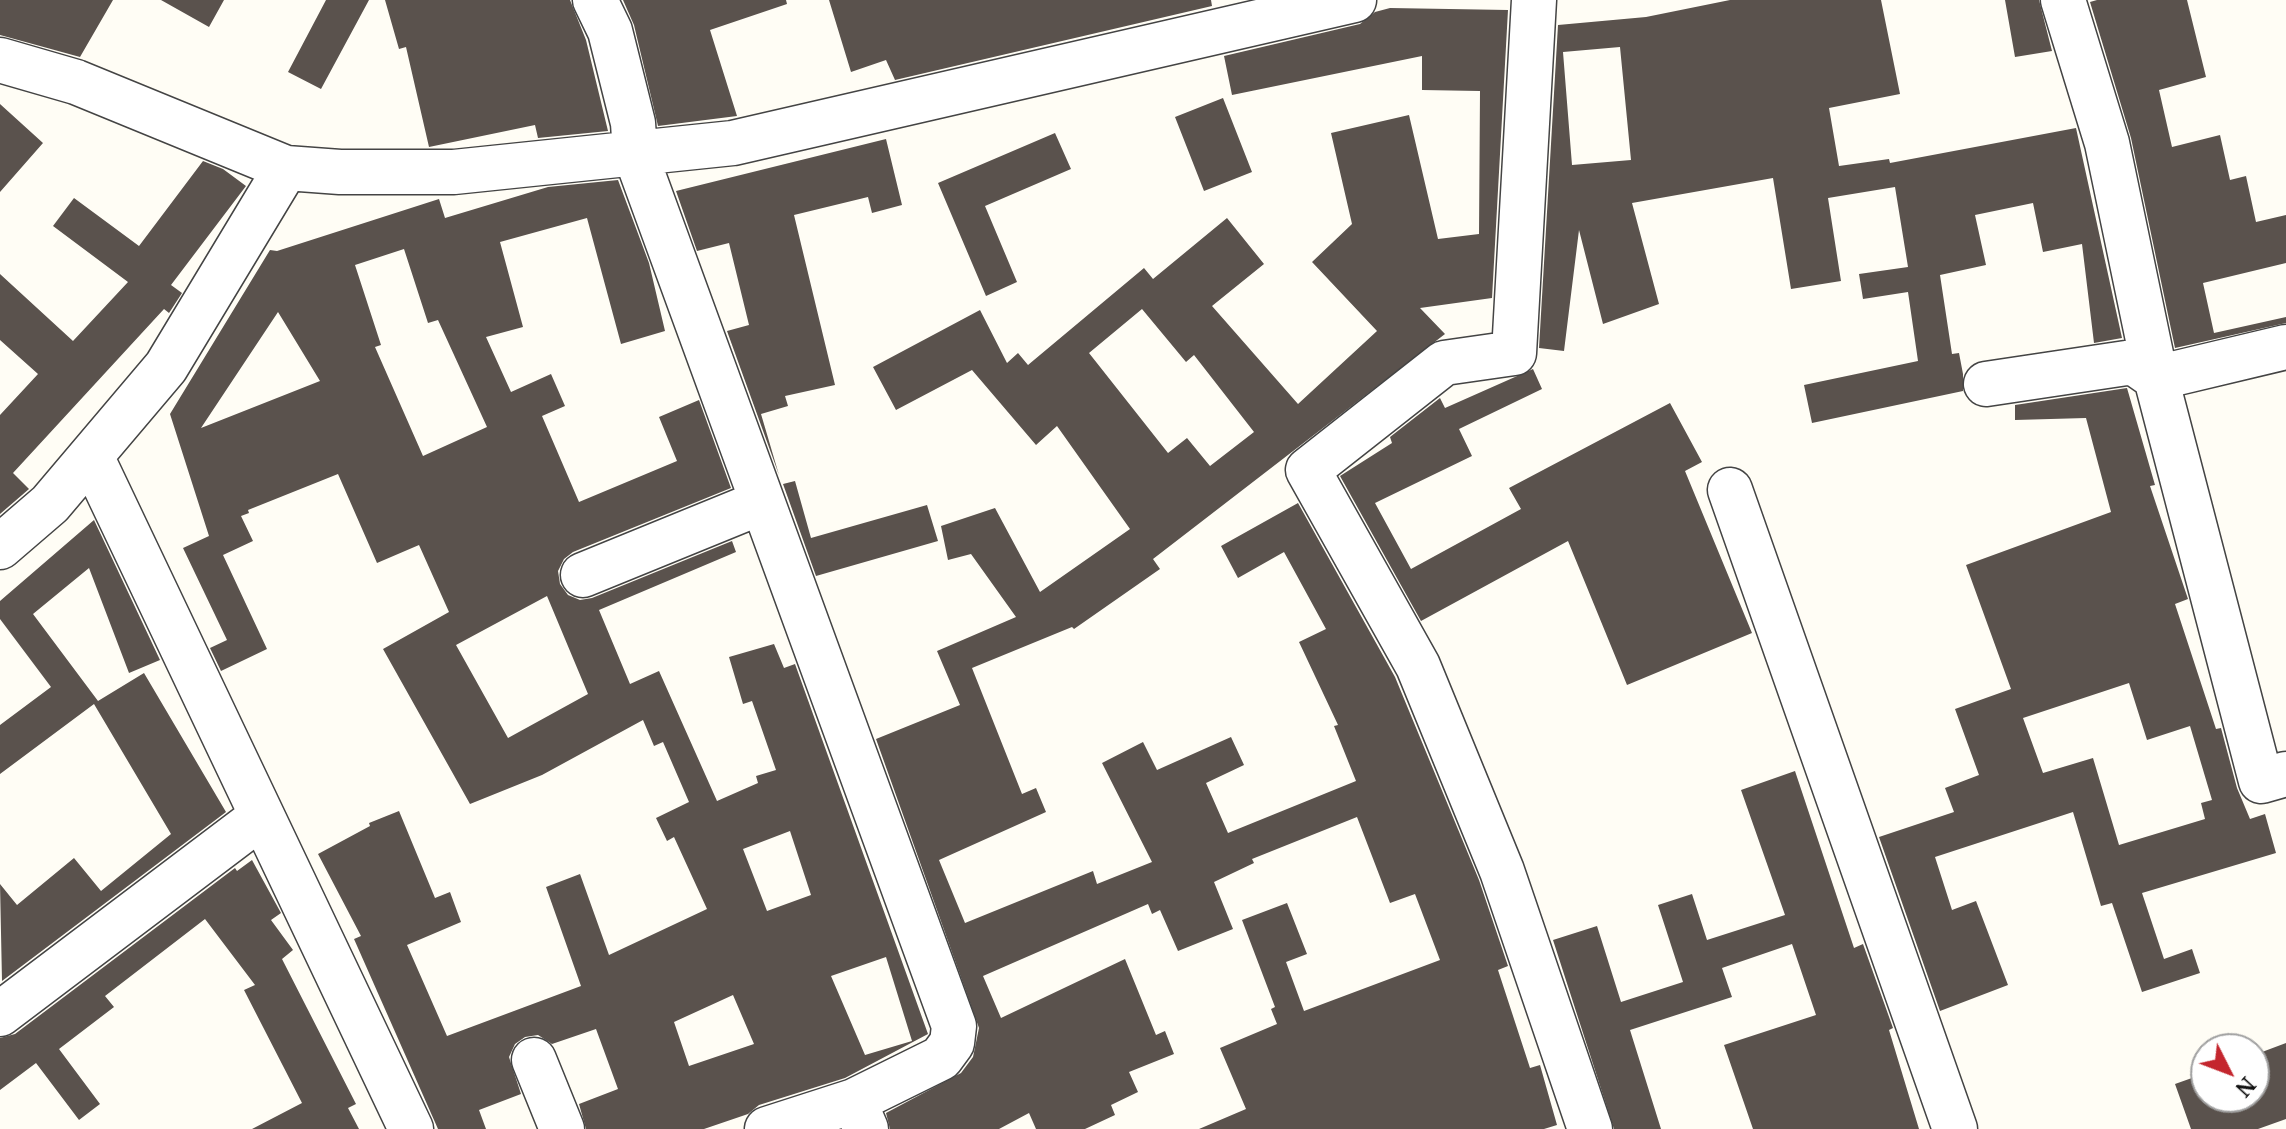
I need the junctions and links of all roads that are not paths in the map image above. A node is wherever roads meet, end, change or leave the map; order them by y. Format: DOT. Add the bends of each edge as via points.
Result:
graph roads {
  1 [pos="595,0"];
  2 [pos="1354,0"];
  3 [pos="1534,0"];
  4 [pos="2063,0"];
  5 [pos="0,60"];
  6 [pos="635,153"];
  7 [pos="286,168"];
  8 [pos="2286,347"];
  9 [pos="2156,378"];
  10 [pos="1986,384"];
  11 [pos="91,456"];
  12 [pos="1730,490"];
  13 [pos="762,502"];
  14 [pos="0,547"];
  15 [pos="583,575"];
  16 [pos="2286,774"];
  17 [pos="262,816"];
  18 [pos="0,1014"];
  19 [pos="534,1060"];
  20 [pos="860,1115"];
  21 [pos="411,1129"];
  22 [pos="562,1129"];
  23 [pos="767,1129"];
  24 [pos="1590,1129"];
  25 [pos="1955,1129"];
  1 -- 6 [label="street" via="610,31 633,123"];
  2 -- 6 [label="street" via="733,143"];
  3 -- 24 [label="street" via="1514,353 1444,363 1308,470 1418,666 1502,871"];
  4 -- 9 [label="street" via="2107,143"];
  5 -- 7 [label="street" via="76,82"];
  6 -- 7 [label="street" via="454,172"];
  6 -- 13 [label="street"];
  7 -- 11 [label="street" via="166,367"];
  8 -- 9 [label="street"];
  9 -- 10 [label="street" via="2133,362"];
  9 -- 16 [label="street" via="2261,781"];
  11 -- 14 [label="street" via="50,504"];
  11 -- 17 [label="street"];
  12 -- 25 [label="street"];
  13 -- 15 [label="street"];
  13 -- 20 [label="street" via="954,1026 952,1043 941,1058"];
  17 -- 18 [label="street"];
  17 -- 21 [label="street"];
  19 -- 22 [label="street"];
  20 -- 23 [label="street"];
}
